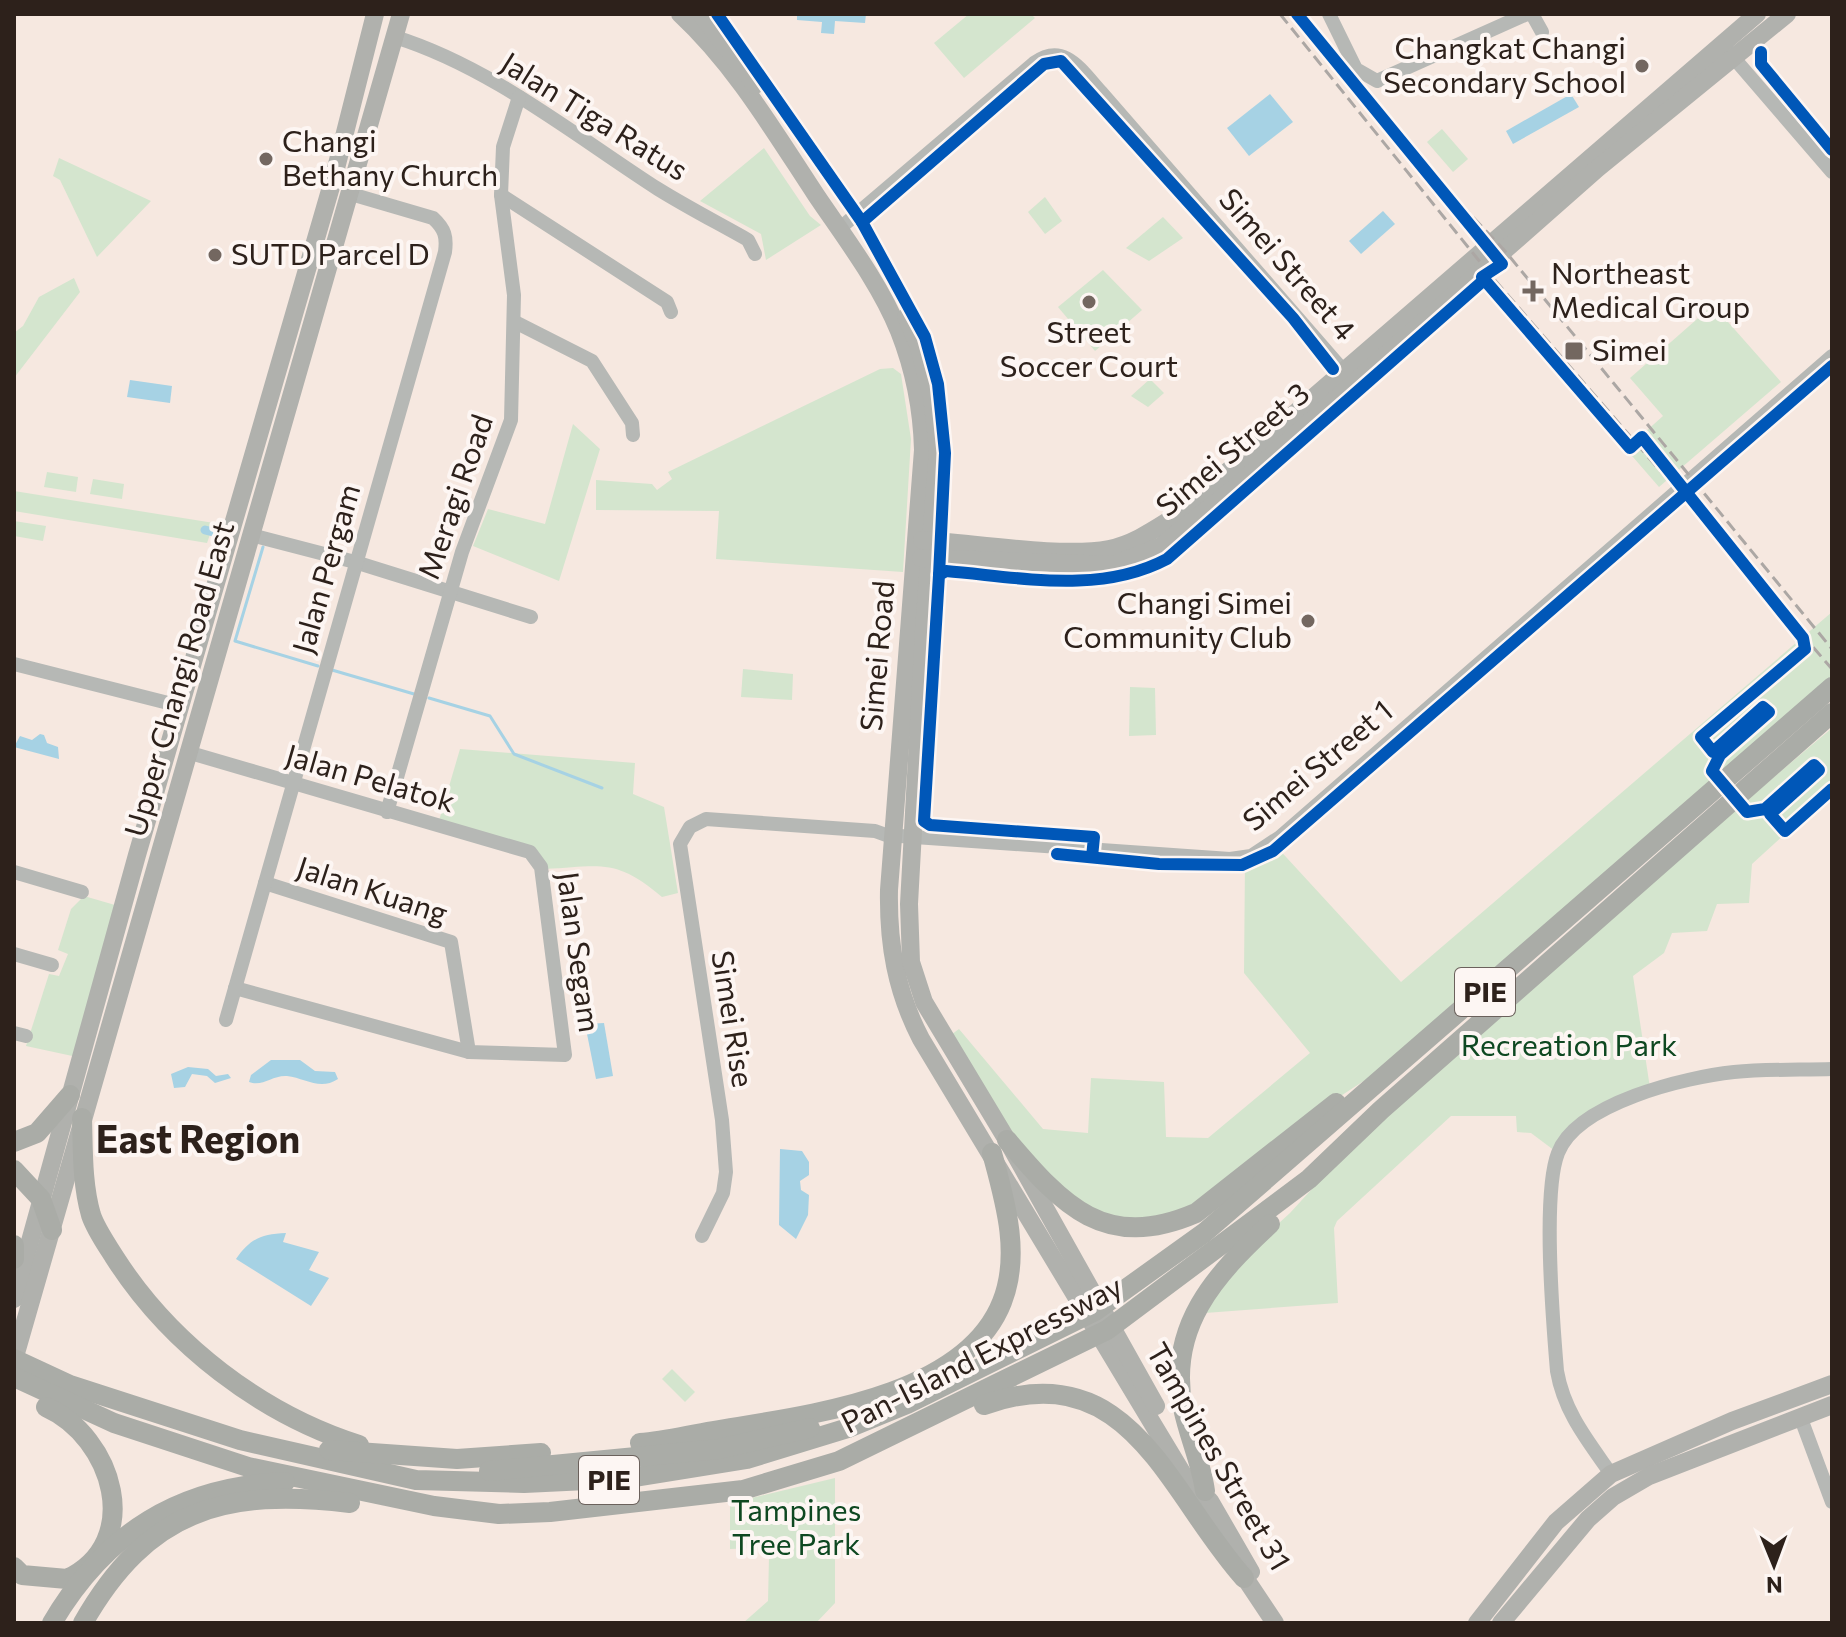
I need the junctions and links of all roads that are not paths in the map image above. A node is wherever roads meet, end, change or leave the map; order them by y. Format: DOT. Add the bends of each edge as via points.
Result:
graph roads {
  1 [pos="375,14"];
  2 [pos="401,14"];
  3 [pos="680,14"];
  4 [pos="701,14"];
  5 [pos="1329,14"];
  6 [pos="1529,14"];
  7 [pos="1757,14"];
  8 [pos="1787,14"];
  9 [pos="1542,32"];
  10 [pos="395,37"];
  11 [pos="1725,41"];
  12 [pos="1738,57"];
  13 [pos="519,97"];
  14 [pos="1832,161"];
  15 [pos="1832,172"];
  16 [pos="351,194"];
  17 [pos="501,195"];
  18 [pos="843,225"];
  19 [pos="755,254"];
  20 [pos="321,295"];
  21 [pos="299,301"];
  22 [pos="671,312"];
  23 [pos="515,322"];
  24 [pos="1832,347"];
  25 [pos="1832,356"];
  26 [pos="1349,377"];
  27 [pos="633,435"];
  28 [pos="251,535"];
  29 [pos="922,549"];
  30 [pos="355,562"];
  31 [pos="451,591"];
  32 [pos="231,608"];
  33 [pos="208,612"];
  34 [pos="531,617"];
  35 [pos="14,664"];
  36 [pos="1832,687"];
  37 [pos="203,698"];
  38 [pos="180,706"];
  39 [pos="1832,713"];
  40 [pos="193,732"];
  41 [pos="171,735"];
  42 [pos="187,752"];
  43 [pos="292,783"];
  44 [pos="387,812"];
  45 [pos="706,819"];
  46 [pos="886,831"];
  47 [pos="914,833"];
  48 [pos="537,857"];
  49 [pos="14,872"];
  50 [pos="265,883"];
  51 [pos="82,892"];
  52 [pos="14,954"];
  53 [pos="52,965"];
  54 [pos="235,988"];
  55 [pos="226,1020"];
  56 [pos="1427,1043"];
  57 [pos="469,1052"];
  58 [pos="1832,1069"];
  59 [pos="70,1095"];
  60 [pos="82,1118"];
  61 [pos="14,1142"];
  62 [pos="999,1146"];
  63 [pos="74,1152"];
  64 [pos="55,1155"];
  65 [pos="14,1170"];
  66 [pos="1309,1179"];
  67 [pos="41,1199"];
  68 [pos="52,1230"];
  69 [pos="702,1236"];
  70 [pos="14,1245"];
  71 [pos="14,1259"];
  72 [pos="14,1299"];
  73 [pos="1098,1319"];
  74 [pos="14,1359"];
  75 [pos="997,1360"];
  76 [pos="14,1377"];
  77 [pos="1832,1384"];
  78 [pos="14,1393"];
  79 [pos="1832,1405"];
  80 [pos="1800,1416"];
  81 [pos="206,1428"];
  82 [pos="711,1431"];
  83 [pos="781,1434"];
  84 [pos="382,1452"];
  85 [pos="839,1461"];
  86 [pos="1611,1474"];
  87 [pos="1205,1491"];
  88 [pos="1832,1502"];
  89 [pos="434,1506"];
  90 [pos="1588,1519"];
  91 [pos="1540,1543"];
  92 [pos="14,1567"];
  93 [pos="1244,1578"];
  94 [pos="52,1623"];
  95 [pos="83,1623"];
  96 [pos="1275,1623"];
  97 [pos="1288,1623"];
  98 [pos="1477,1623"];
  99 [pos="1501,1623"];
  1 -- 21 [label="main road, Upper Changi Road East"];
  2 -- 10 [label="main road, Upper Changi Road East"];
  3 -- 18 [label="main road, Simei Road" via="710,45"];
  4 -- 18 [label="main road, Simei Road" via="724,40"];
  5 -- 6 [label="street" via="1356,69 1377,81"];
  6 -- 9 [label="street"];
  7 -- 11 [label="main road, Simei Street 3"];
  8 -- 12 [label="main road, Simei Street 3"];
  10 -- 13 [label="street, Jalan Tiga Ratus"];
  10 -- 16 [label="main road, Upper Changi Road East"];
  11 -- 12 [label="street"];
  11 -- 26 [label="main road, Simei Street 3"];
  12 -- 14 [label="street"];
  12 -- 15 [label="street"];
  12 -- 26 [label="main road, Simei Street 3"];
  13 -- 17 [label="street, Meragi Road" via="503,147"];
  13 -- 19 [label="street, Jalan Tiga Ratus" via="660,190 748,240"];
  16 -- 20 [label="main road, Upper Changi Road East"];
  16 -- 30 [label="street, Jalan Pergam" via="433,218 447,239"];
  17 -- 22 [label="street" via="667,302"];
  17 -- 23 [label="street, Meragi Road"];
  18 -- 26 [label="street, Simei Street 4" via="1034,63 1045,55 1067,56"];
  18 -- 29 [label="main road, Simei Road" via="898,327 919,401 930,449"];
  20 -- 21 [label="main road"];
  20 -- 28 [label="main road, Upper Changi Road East"];
  21 -- 33 [label="main road, Upper Changi Road East"];
  23 -- 27 [label="street" via="592,361 632,423"];
  23 -- 31 [label="street, Meragi Road" via="511,420"];
  24 -- 47 [label="street, Simei Street 1" via="1255,847 1242,852 1151,849"];
  25 -- 47 [label="street, Simei Street 1" via="1280,837 1251,856 1150,856"];
  26 -- 29 [label="main road, Simei Street 3" via="1176,516 1128,544 1076,551"];
  28 -- 30 [label="street"];
  28 -- 32 [label="main road, Upper Changi Road East"];
  29 -- 46 [label="main road, Simei Road"];
  29 -- 47 [label="main road, Simei Road"];
  30 -- 31 [label="street"];
  30 -- 43 [label="street, Jalan Pergam"];
  31 -- 34 [label="street"];
  31 -- 44 [label="street, Meragi Road"];
  32 -- 33 [label="main road"];
  32 -- 37 [label="main road, Upper Changi Road East"];
  33 -- 38 [label="main road, Upper Changi Road East"];
  35 -- 38 [label="street, Upper Changi Road East"];
  36 -- 56 [label="highway, Pan-Island Expressway / PIE"];
  37 -- 38 [label="main road"];
  37 -- 40 [label="main road, Upper Changi Road East"];
  38 -- 41 [label="main road, Upper Changi Road East"];
  39 -- 66 [label="highway, Pan-Island Expressway / PIE"];
  40 -- 41 [label="main road"];
  40 -- 42 [label="main road, Upper Changi Road East"];
  41 -- 59 [label="main road, Upper Changi Road East"];
  42 -- 43 [label="street, Jalan Pelatok"];
  42 -- 60 [label="main road, Upper Changi Road East"];
  43 -- 44 [label="street, Jalan Pelatok"];
  43 -- 50 [label="street, Jalan Pergam"];
  44 -- 48 [label="street, Jalan Pelatok"];
  45 -- 46 [label="street, Simei Street 1"];
  45 -- 69 [label="street, Simei Rise" via="690,827 680,844 726,1172 723,1193"];
  46 -- 47 [label="street, Simei Street 1"];
  46 -- 62 [label="main road, Simei Road" via="888,919 898,987 921,1039"];
  47 -- 62 [label="main road, Simei Road" via="911,962 924,1002"];
  48 -- 57 [label="street, Jalan Segam" via="565,1055"];
  49 -- 51 [label="street"];
  50 -- 54 [label="street, Jalan Pergam"];
  50 -- 57 [label="street, Jalan Kuang" via="451,942"];
  52 -- 53 [label="street"];
  54 -- 55 [label="street, Jalan Pergam"];
  54 -- 57 [label="street"];
  56 -- 62 [label="highway" via="1337,1103 1196,1213 1169,1224 1113,1227 1087,1216"];
  56 -- 75 [label="highway, Pan-Island Expressway / PIE" via="1204,1233 1131,1287"];
  58 -- 86 [label="street" via="1736,1072 1654,1091 1592,1115 1562,1144 1551,1178 1557,1371 1578,1427"];
  59 -- 61 [label="highway" via="37,1133"];
  59 -- 64 [label="main road, Upper Changi Road East"];
  60 -- 63 [label="main road, Upper Changi Road East"];
  60 -- 84 [label="highway" via="92,1218 137,1292 186,1341 250,1392 294,1418"];
  62 -- 73 [label="main road, Simei Road"];
  62 -- 82 [label="highway" via="1009,1274 988,1330 968,1350 936,1371 835,1409"];
  63 -- 64 [label="main road"];
  63 -- 68 [label="main road, Upper Changi Road East"];
  64 -- 67 [label="main road, Upper Changi Road East"];
  65 -- 67 [label="highway"];
  66 -- 85 [label="highway, Pan-Island Expressway / PIE" via="1145,1305 1064,1352"];
  66 -- 87 [label="highway" via="1296,1200 1205,1291 1183,1342 1182,1399"];
  67 -- 68 [label="highway"];
  67 -- 72 [label="main road, Upper Changi Road East"];
  68 -- 74 [label="main road, Upper Changi Road East"];
  70 -- 71 [label="highway"];
  73 -- 87 [label="main road, Tampines Street 31"];
  73 -- 93 [label="main road, Tampines Street 31"];
  74 -- 81 [label="highway, Pan-Island Expressway / PIE" via="70,1385"];
  75 -- 81 [label="highway, Pan-Island Expressway / PIE" via="930,1394 823,1436 714,1467 629,1478 524,1483 416,1480"];
  75 -- 83 [label="highway" via="866,1411"];
  76 -- 89 [label="highway, Pan-Island Expressway / PIE" via="114,1423 248,1467"];
  77 -- 86 [label="main road"];
  78 -- 92 [label="highway" via="61,1414 96,1447 107,1477 112,1519 109,1538 83,1572 51,1580 22,1575"];
  79 -- 80 [label="main road"];
  80 -- 88 [label="street"];
  80 -- 90 [label="main road" via="1649,1476"];
  81 -- 84 [label="highway" via="329,1450"];
  82 -- 83 [label="highway"];
  82 -- 84 [label="highway" via="662,1442 457,1459"];
  83 -- 94 [label="highway" via="659,1456 222,1489 181,1503 116,1541 83,1574"];
  85 -- 89 [label="highway, Pan-Island Expressway / PIE" via="743,1490 623,1505 499,1514"];
  85 -- 93 [label="highway" via="872,1454 1011,1395 1077,1399 1105,1409 1134,1430"];
  86 -- 91 [label="main road"];
  87 -- 97 [label="main road, Tampines Street 31" via="1251,1572"];
  89 -- 95 [label="highway" via="281,1497 211,1506 141,1547 109,1578"];
  90 -- 91 [label="main road"];
  90 -- 99 [label="main road"];
  91 -- 98 [label="main road"];
  93 -- 96 [label="main road, Tampines Street 31"];
}
